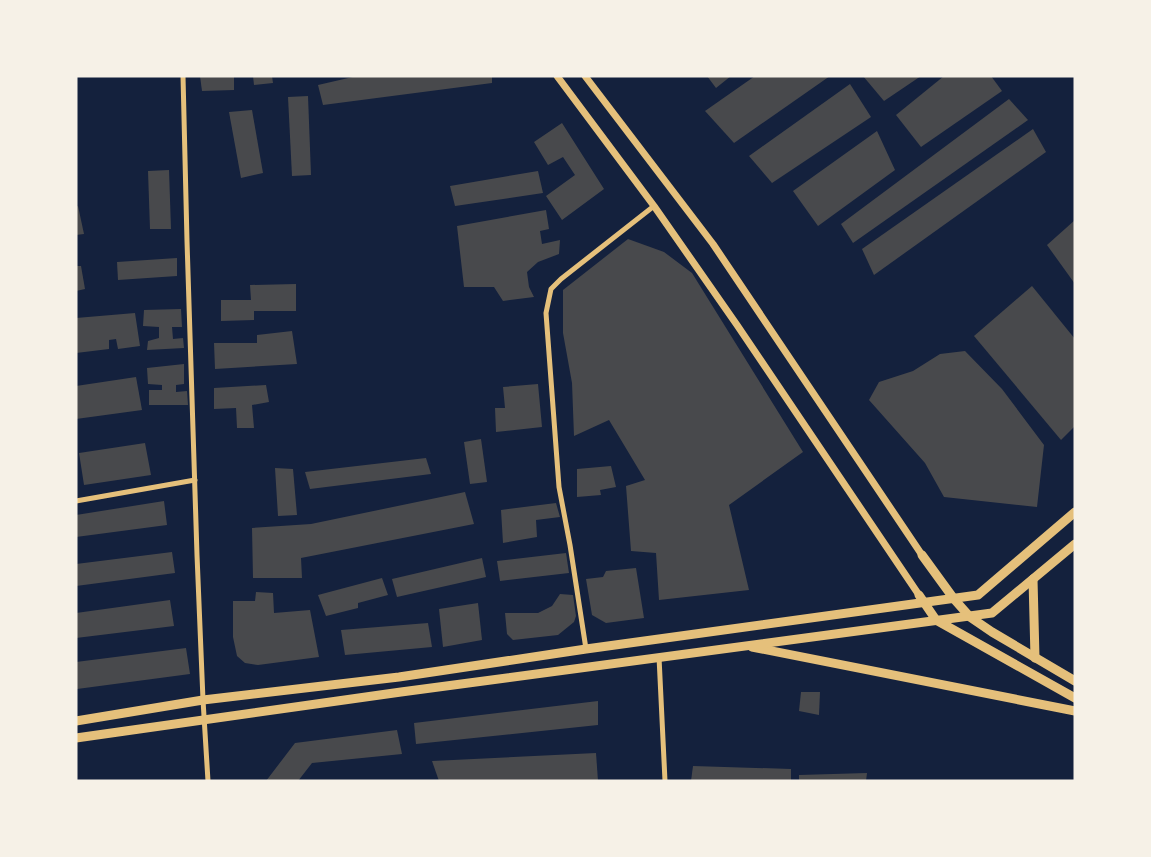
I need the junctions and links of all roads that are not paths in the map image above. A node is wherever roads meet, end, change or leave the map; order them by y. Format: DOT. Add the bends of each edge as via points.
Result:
graph roads {
  1 [pos="183,76"];
  2 [pos="557,76"];
  3 [pos="585,76"];
  4 [pos="654,206"];
  5 [pos="196,480"];
  6 [pos="76,501"];
  7 [pos="1075,512"];
  8 [pos="1075,544"];
  9 [pos="922,556"];
  10 [pos="1033,579"];
  11 [pos="919,595"];
  12 [pos="954,599"];
  13 [pos="924,604"];
  14 [pos="970,617"];
  15 [pos="936,620"];
  16 [pos="745,645"];
  17 [pos="586,649"];
  18 [pos="659,657"];
  19 [pos="1035,658"];
  20 [pos="1075,681"];
  21 [pos="1075,698"];
  22 [pos="203,700"];
  23 [pos="1075,711"];
  24 [pos="205,719"];
  25 [pos="76,721"];
  26 [pos="76,738"];
  27 [pos="208,781"];
  28 [pos="666,781"];
  1 -- 5 [label="street"];
  2 -- 4 [label="street"];
  3 -- 9 [label="street" via="713,244"];
  4 -- 11 [label="street"];
  4 -- 17 [label="street" via="551,289 546,313 559,487"];
  5 -- 6 [label="street"];
  5 -- 22 [label="street"];
  7 -- 12 [label="main road" via="978,595"];
  8 -- 10 [label="main road"];
  9 -- 12 [label="main road"];
  10 -- 14 [label="main road" via="992,613"];
  10 -- 19 [label="main road"];
  11 -- 13 [label="main road"];
  12 -- 13 [label="main road"];
  12 -- 14 [label="main road"];
  13 -- 15 [label="main road"];
  13 -- 17 [label="main road"];
  14 -- 15 [label="main road"];
  14 -- 19 [label="main road"];
  15 -- 16 [label="main road"];
  15 -- 21 [label="main road"];
  16 -- 18 [label="main road"];
  16 -- 23 [label="main road"];
  17 -- 22 [label="main road" via="399,677"];
  18 -- 24 [label="main road"];
  18 -- 28 [label="street"];
  19 -- 20 [label="main road"];
  22 -- 24 [label="street"];
  22 -- 25 [label="main road"];
  24 -- 26 [label="main road"];
  24 -- 27 [label="street"];
}
